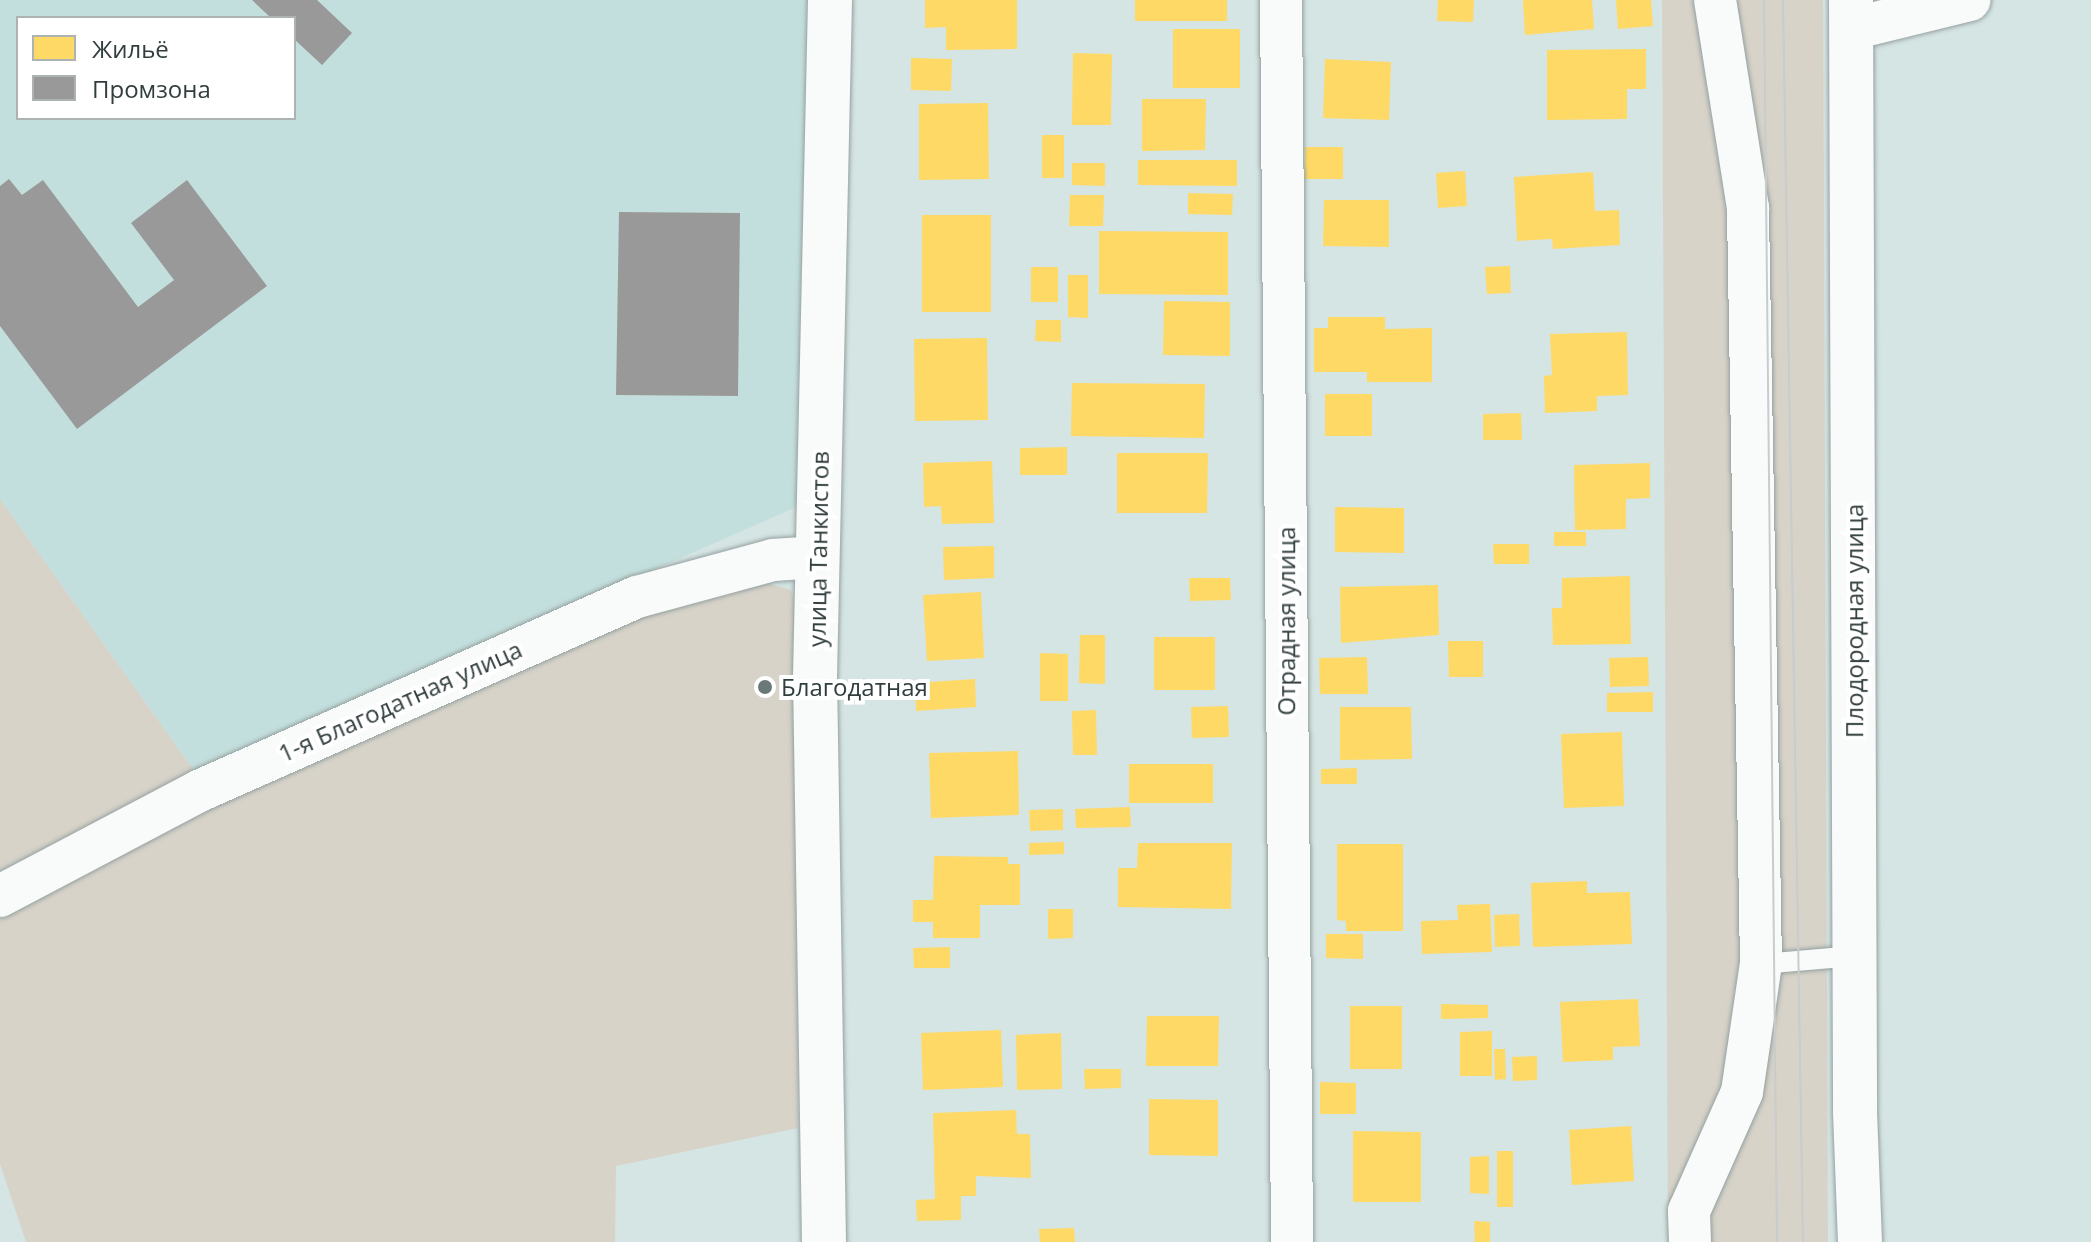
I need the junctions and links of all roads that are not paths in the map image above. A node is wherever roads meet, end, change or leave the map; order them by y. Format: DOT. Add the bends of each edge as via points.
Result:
graph roads {
  1 [pos="830,0"];
  2 [pos="1281,0"];
  3 [pos="1715,0"];
  4 [pos="1970,0"];
  5 [pos="1851,15"];
  6 [pos="818,557"];
  7 [pos="0,896"];
  8 [pos="1854,956"];
  9 [pos="1761,964"];
  10 [pos="824,1242"];
  11 [pos="1292,1242"];
  12 [pos="1690,1242"];
  13 [pos="1860,1242"];
  1 -- 6 [label="main road, улица Танкистов"];
  2 -- 11 [label="street, Отрадная улица"];
  3 -- 9 [label="street" via="1748,208"];
  4 -- 5 [label="street"];
  5 -- 8 [label="main road, Плодородная улица"];
  6 -- 7 [label="street, 1-я Благодатная улица" via="773,560 637,597 199,791"];
  6 -- 10 [label="main road, улица Танкистов" via="815,677"];
  8 -- 9 [label="lane"];
  8 -- 13 [label="main road, Плодородная улица"];
  9 -- 12 [label="street" via="1742,1092 1689,1211"];
}
